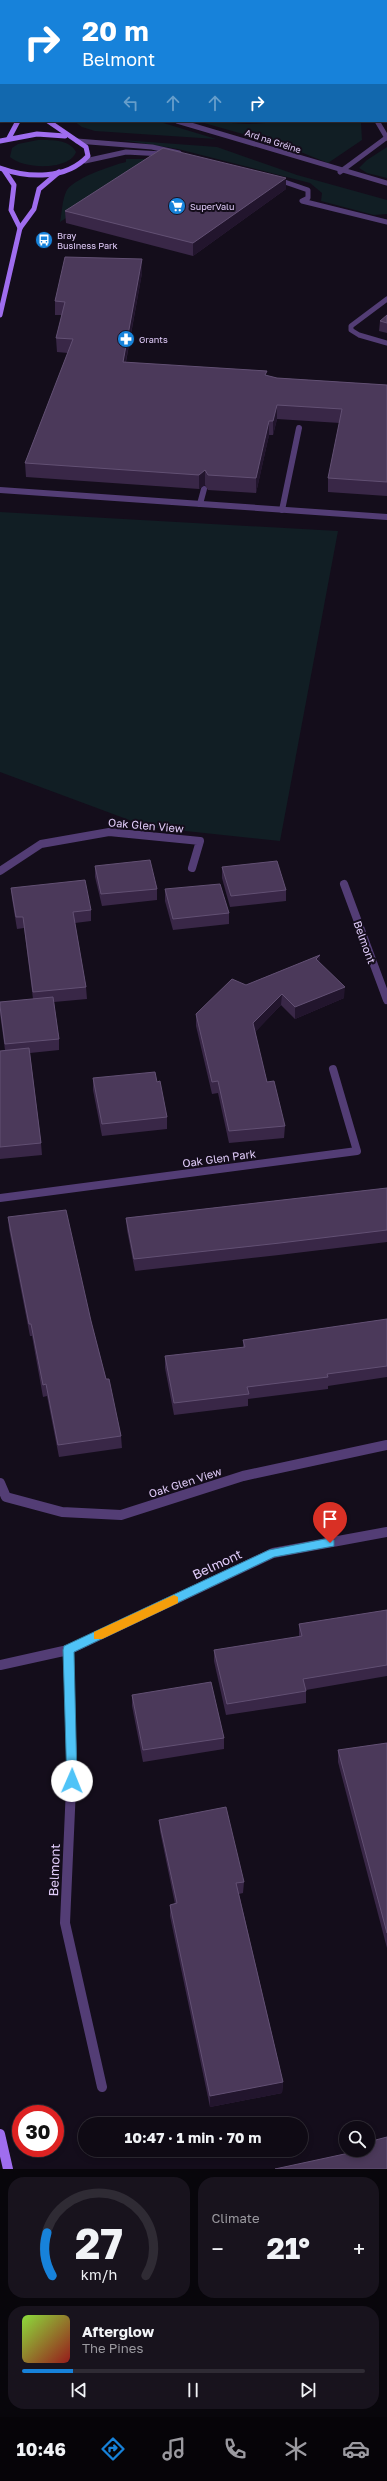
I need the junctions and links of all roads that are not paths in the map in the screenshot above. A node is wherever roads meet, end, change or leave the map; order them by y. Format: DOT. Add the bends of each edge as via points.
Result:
graph roads {
  1 [pos="17,122"];
  2 [pos="49,122"];
  3 [pos="180,122"];
  4 [pos="378,122"];
  5 [pos="9,138"];
  6 [pos="387,138"];
  7 [pos="76,140"];
  8 [pos="0,141"];
  9 [pos="85,161"];
  10 [pos="2,169"];
  11 [pos="59,172"];
  12 [pos="340,172"];
  13 [pos="267,177"];
  14 [pos="387,183"];
  15 [pos="387,222"];
  16 [pos="20,228"];
  17 [pos="387,299"];
  18 [pos="0,315"];
  19 [pos="387,343"];
  20 [pos="299,428"];
  21 [pos="204,489"];
  22 [pos="0,490"];
  23 [pos="200,504"];
  24 [pos="282,510"];
  25 [pos="387,517"];
  26 [pos="192,868"];
  27 [pos="0,871"];
  28 [pos="344,884"];
  29 [pos="387,1000"];
  30 [pos="333,1069"];
  31 [pos="0,1198"];
  32 [pos="387,1445"];
  33 [pos="0,1483"];
  34 [pos="387,1532"];
  35 [pos="68,1650"];
  36 [pos="0,1665"];
  37 [pos="102,2087"];
  38 [pos="0,2134"];
  39 [pos="8,2169"];
  1 -- 5 [label="main road"];
  2 -- 7 [label="main road"];
  3 -- 12 [label="street, Ard na Gréine" via="280,151"];
  4 -- 6 [label="street"];
  5 -- 7 [label="main road" via="37,134 64,136"];
  5 -- 8 [label="main road"];
  6 -- 12 [label="street"];
  7 -- 9 [label="main road" via="88,150"];
  7 -- 9 [label="street" via="152,147 187,156 126,152"];
  9 -- 11 [label="main road"];
  10 -- 11 [label="main road" via="33,174"];
  10 -- 16 [label="main road" via="14,185 11,210"];
  11 -- 16 [label="main road" via="39,189 34,209"];
  12 -- 14 [label="street, Ard na Gréine"];
  13 -- 15 [label="street" via="304,187 309,194 302,201"];
  16 -- 18 [label="main road"];
  17 -- 19 [label="street" via="351,326 351,330 359,335"];
  20 -- 24 [label="street"];
  21 -- 23 [label="street"];
  22 -- 23 [label="street"];
  23 -- 24 [label="street"];
  24 -- 25 [label="street"];
  26 -- 27 [label="street, Oak Glen View" via="200,841 109,832 41,844"];
  28 -- 29 [label="street, Belmont"];
  30 -- 31 [label="street, Oak Glen Park" via="357,1150"];
  32 -- 33 [label="street, Oak Glen View" via="243,1476 120,1515 62,1512 6,1496"];
  34 -- 35 [label="street, Belmont" via="272,1553"];
  35 -- 36 [label="street, Belmont"];
  35 -- 37 [label="street, Belmont" via="72,1766 65,1923"];
  38 -- 39 [label="main road"];
}
